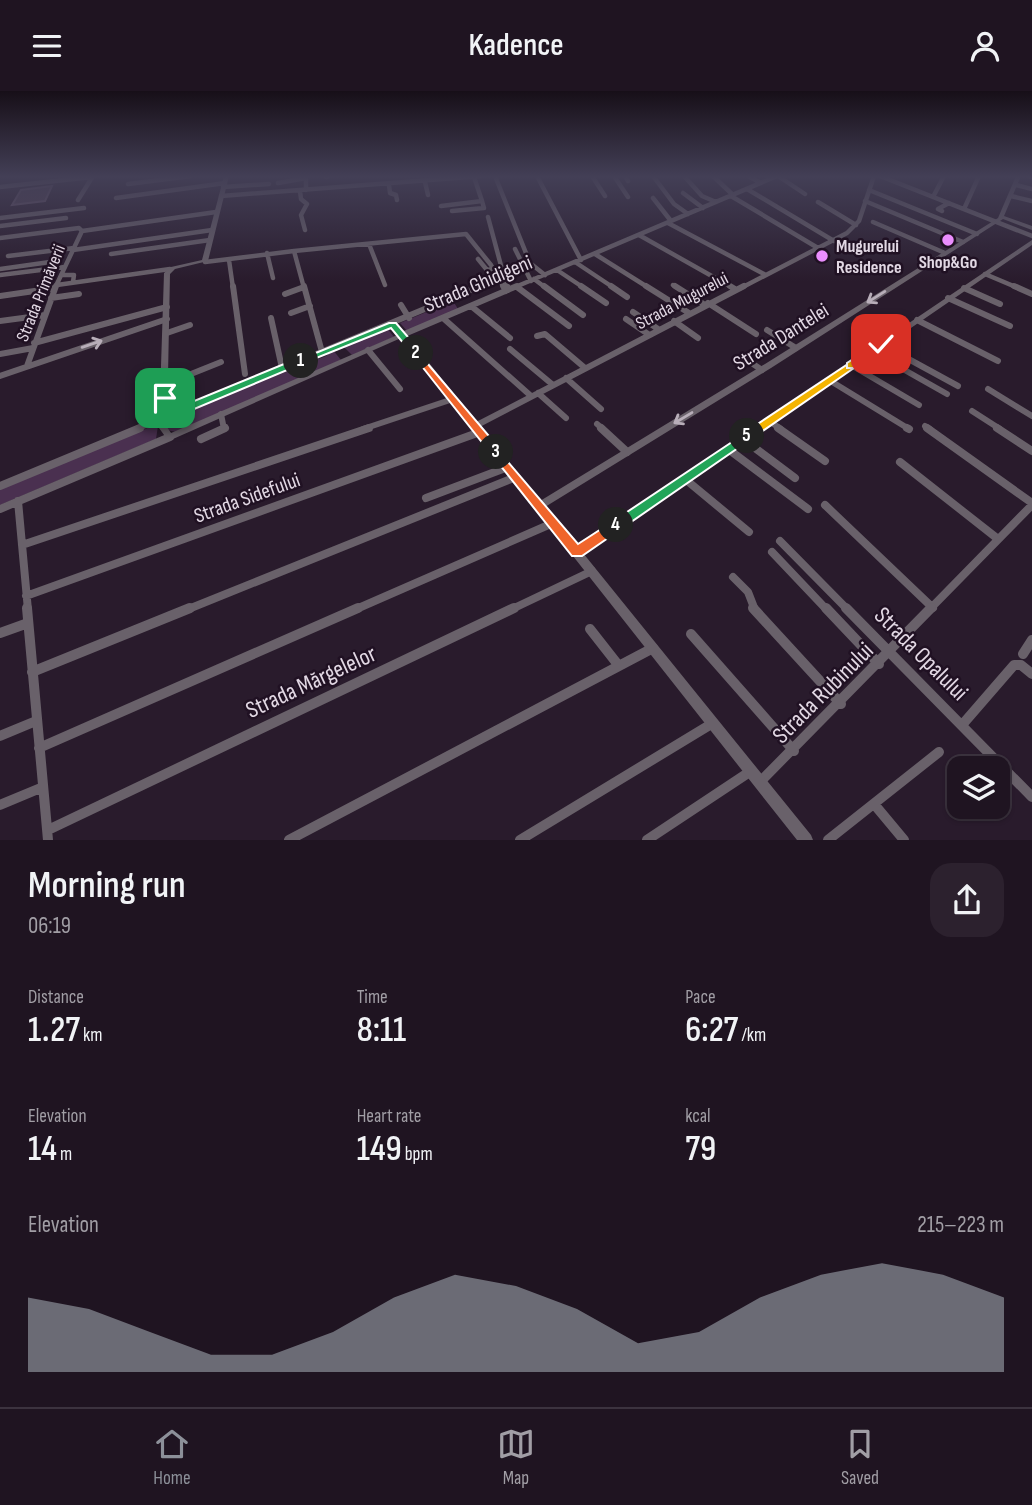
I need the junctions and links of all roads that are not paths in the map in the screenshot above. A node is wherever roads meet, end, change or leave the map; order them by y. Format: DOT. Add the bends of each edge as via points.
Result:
graph roads {
  1 [pos="60,211"];
  2 [pos="304,211"];
  3 [pos="509,211"];
  4 [pos="554,211"];
  5 [pos="662,211"];
  6 [pos="684,211"];
  7 [pos="696,211"];
  8 [pos="758,211"];
  9 [pos="784,211"];
  10 [pos="833,211"];
  11 [pos="861,211"];
  12 [pos="889,211"];
  13 [pos="920,211"];
  14 [pos="971,211"];
  15 [pos="1003,211"];
  16 [pos="216,212"];
  17 [pos="688,214"];
  18 [pos="488,217"];
  19 [pos="0,218"];
  20 [pos="66,218"];
  21 [pos="999,219"];
  22 [pos="669,222"];
  23 [pos="873,222"];
  24 [pos="856,225"];
  25 [pos="0,226"];
  26 [pos="1032,228"];
  27 [pos="212,230"];
  28 [pos="305,230"];
  29 [pos="82,231"];
  30 [pos="977,234"];
  31 [pos="639,235"];
  32 [pos="0,238"];
  33 [pos="210,240"];
  34 [pos="834,240"];
  35 [pos="1032,241"];
  36 [pos="962,242"];
  37 [pos="369,244"];
  38 [pos="818,248"];
  39 [pos="73,249"];
  40 [pos="515,249"];
  41 [pos="293,250"];
  42 [pos="267,253"];
  43 [pos="945,253"];
  44 [pos="111,254"];
  45 [pos="594,254"];
  46 [pos="9,256"];
  47 [pos="478,259"];
  48 [pos="229,260"];
  49 [pos="578,261"];
  50 [pos="50,262"];
  51 [pos="205,262"];
  52 [pos="65,267"];
  53 [pos="0,269"];
  54 [pos="170,269"];
  55 [pos="493,269"];
  56 [pos="557,269"];
  57 [pos="764,274"];
  58 [pos="985,274"];
  59 [pos="0,275"];
  60 [pos="61,275"];
  61 [pos="545,275"];
  62 [pos="273,278"];
  63 [pos="497,279"];
  64 [pos="533,280"];
  65 [pos="73,282"];
  66 [pos="385,285"];
  67 [pos="673,285"];
  68 [pos="56,286"];
  69 [pos="639,286"];
  70 [pos="304,287"];
  71 [pos="517,287"];
  72 [pos="964,288"];
  73 [pos="735,289"];
  74 [pos="507,291"];
  75 [pos="79,294"];
  76 [pos="285,294"];
  77 [pos="1032,294"];
  78 [pos="0,296"];
  79 [pos="627,297"];
  80 [pos="51,298"];
  81 [pos="948,298"];
  82 [pos="606,303"];
  83 [pos="706,304"];
  84 [pos="1000,304"];
  85 [pos="401,305"];
  86 [pos="310,306"];
  87 [pos="471,306"];
  88 [pos="167,307"];
  89 [pos="633,312"];
  90 [pos="291,313"];
  91 [pos="689,313"];
  92 [pos="45,315"];
  93 [pos="583,315"];
  94 [pos="409,317"];
  95 [pos="271,318"];
  96 [pos="443,318"];
  97 [pos="167,319"];
  98 [pos="626,319"];
  99 [pos="917,320"];
  100 [pos="0,321"];
  101 [pos="674,321"];
  102 [pos="392,324"];
  103 [pos="190,325"];
  104 [pos="569,326"];
  105 [pos="1010,326"];
  106 [pos="658,329"];
  107 [pos="766,330"];
  108 [pos="167,334"];
  109 [pos="649,334"];
  110 [pos="756,334"];
  111 [pos="402,335"];
  112 [pos="537,336"];
  113 [pos="510,338"];
  114 [pos="698,338"];
  115 [pos="881,344"];
  116 [pos="34,345"];
  117 [pos="340,345"];
  118 [pos="796,348"];
  119 [pos="510,349"];
  120 [pos="368,350"];
  121 [pos="871,351"];
  122 [pos="322,352"];
  123 [pos="0,354"];
  124 [pos="740,356"];
  125 [pos="349,358"];
  126 [pos="998,361"];
  127 [pos="221,362"];
  128 [pos="851,365"];
  129 [pos="27,366"];
  130 [pos="282,368"];
  131 [pos="585,368"];
  132 [pos="762,370"];
  133 [pos="246,374"];
  134 [pos="0,376"];
  135 [pos="566,378"];
  136 [pos="829,380"];
  137 [pos="166,384"];
  138 [pos="554,385"];
  139 [pos="958,386"];
  140 [pos="400,389"];
  141 [pos="988,389"];
  142 [pos="947,394"];
  143 [pos="535,395"];
  144 [pos="453,399"];
  145 [pos="919,405"];
  146 [pos="601,409"];
  147 [pos="972,411"];
  148 [pos="221,414"];
  149 [pos="164,417"];
  150 [pos="1032,417"];
  151 [pos="566,418"];
  152 [pos="769,421"];
  153 [pos="597,425"];
  154 [pos="925,426"];
  155 [pos="477,429"];
  156 [pos="909,429"];
  157 [pos="170,437"];
  158 [pos="201,439"];
  159 [pos="743,439"];
  160 [pos="728,449"];
  161 [pos="1032,451"];
  162 [pos="627,452"];
  163 [pos="825,461"];
  164 [pos="900,462"];
  165 [pos="508,467"];
  166 [pos="516,477"];
  167 [pos="795,478"];
  168 [pos="685,479"];
  169 [pos="0,486"];
  170 [pos="426,498"];
  171 [pos="18,501"];
  172 [pos="1032,504"];
  173 [pos="825,505"];
  174 [pos="540,506"];
  175 [pos="0,509"];
  176 [pos="808,509"];
  177 [pos="553,523"];
  178 [pos="749,532"];
  179 [pos="999,539"];
  180 [pos="780,541"];
  181 [pos="22,545"];
  182 [pos="577,552"];
  183 [pos="772,552"];
  184 [pos="592,571"];
  185 [pos="733,577"];
  186 [pos="26,596"];
  187 [pos="933,608"];
  188 [pos="28,623"];
  189 [pos="590,629"];
  190 [pos="0,633"];
  191 [pos="691,634"];
  192 [pos="1032,640"];
  193 [pos="653,648"];
  194 [pos="890,652"];
  195 [pos="1023,654"];
  196 [pos="879,664"];
  197 [pos="619,666"];
  198 [pos="32,672"];
  199 [pos="1032,674"];
  200 [pos="841,703"];
  201 [pos="36,721"];
  202 [pos="713,723"];
  203 [pos="962,725"];
  204 [pos="0,736"];
  205 [pos="39,748"];
  206 [pos="794,751"];
  207 [pos="939,752"];
  208 [pos="751,771"];
  209 [pos="760,782"];
  210 [pos="43,787"];
  211 [pos="1032,797"];
  212 [pos="874,804"];
  213 [pos="0,805"];
  214 [pos="48,835"];
  215 [pos="289,840"];
  216 [pos="520,840"];
  217 [pos="646,840"];
  218 [pos="806,840"];
  219 [pos="828,840"];
  220 [pos="904,840"];
  1 -- 19 [label="street"];
  2 -- 28 [label="street"];
  3 -- 61 [label="street" via="530,263"];
  4 -- 49 [label="street"];
  5 -- 22 [label="street"];
  6 -- 17 [label="street"];
  7 -- 17 [label="street, Strada Ghidigeni"];
  8 -- 38 [label="street"];
  9 -- 34 [label="street"];
  10 -- 24 [label="street"];
  11 -- 24 [label="street"];
  12 -- 36 [label="street"];
  13 -- 30 [label="street"];
  14 -- 21 [label="street"];
  15 -- 21 [label="street"];
  16 -- 27 [label="street"];
  16 -- 29 [label="street"];
  17 -- 22 [label="street, Strada Ghidigeni"];
  18 -- 74 [label="street"];
  20 -- 25 [label="street"];
  21 -- 26 [label="street"];
  21 -- 30 [label="street, Strada Dantelei"];
  21 -- 35 [label="street"];
  22 -- 31 [label="street, Strada Ghidigeni"];
  22 -- 57 [label="street"];
  23 -- 43 [label="street"];
  24 -- 34 [label="street, Strada Mugurelui"];
  27 -- 33 [label="street"];
  27 -- 39 [label="street"];
  29 -- 32 [label="street"];
  29 -- 39 [label="street, Strada Primăverii"];
  30 -- 36 [label="street, Strada Dantelei"];
  31 -- 45 [label="street, Strada Ghidigeni"];
  31 -- 73 [label="street"];
  33 -- 44 [label="street"];
  33 -- 51 [label="street"];
  34 -- 38 [label="street, Strada Mugurelui"];
  35 -- 58 [label="street"];
  36 -- 43 [label="street, Strada Dantelei"];
  37 -- 41 [label="street"];
  37 -- 55 [label="street" via="431,242 466,234"];
  37 -- 66 [label="street"];
  38 -- 57 [label="street, Strada Mugurelui"];
  39 -- 46 [label="street"];
  39 -- 52 [label="street, Strada Primăverii"];
  40 -- 64 [label="street"];
  41 -- 42 [label="street"];
  41 -- 70 [label="street"];
  42 -- 48 [label="street"];
  42 -- 62 [label="street"];
  43 -- 118 [label="street, Strada Dantelei, one-way"];
  45 -- 49 [label="street, Strada Ghidigeni"];
  45 -- 69 [label="street"];
  45 -- 91 [label="street"];
  47 -- 55 [label="street" via="487,270"];
  48 -- 51 [label="street"];
  48 -- 133 [label="street"];
  49 -- 56 [label="street, Strada Ghidigeni"];
  49 -- 79 [label="street"];
  50 -- 53 [label="street"];
  51 -- 54 [label="street"];
  52 -- 59 [label="street"];
  52 -- 60 [label="street, Strada Primăverii"];
  54 -- 65 [label="street"];
  54 -- 88 [label="street"];
  55 -- 63 [label="street"];
  56 -- 61 [label="street, Strada Ghidigeni"];
  56 -- 82 [label="street"];
  57 -- 73 [label="street, Strada Mugurelui"];
  58 -- 72 [label="street"];
  58 -- 77 [label="street"];
  60 -- 65 [label="street" via="74,275"];
  60 -- 68 [label="street, Strada Primăverii"];
  61 -- 64 [label="street, Strada Ghidigeni"];
  63 -- 74 [label="street"];
  63 -- 94 [label="street"];
  64 -- 71 [label="street, Strada Ghidigeni"];
  64 -- 93 [label="street"];
  65 -- 68 [label="street"];
  67 -- 83 [label="street"];
  68 -- 78 [label="street"];
  68 -- 80 [label="street, Strada Primăverii"];
  70 -- 76 [label="street"];
  70 -- 86 [label="street"];
  71 -- 74 [label="street, Strada Ghidigeni"];
  71 -- 104 [label="street"];
  72 -- 81 [label="street"];
  72 -- 84 [label="street"];
  73 -- 83 [label="street, Strada Mugurelui"];
  74 -- 87 [label="street, Strada Ghidigeni"];
  75 -- 80 [label="street"];
  80 -- 92 [label="street, Strada Primăverii"];
  81 -- 99 [label="street"];
  81 -- 105 [label="street"];
  83 -- 91 [label="street, Strada Mugurelui"];
  83 -- 110 [label="street"];
  85 -- 94 [label="street"];
  86 -- 90 [label="street"];
  86 -- 122 [label="street"];
  87 -- 96 [label="street, Strada Ghidigeni"];
  87 -- 113 [label="street"];
  88 -- 97 [label="street"];
  88 -- 116 [label="street"];
  89 -- 106 [label="street"];
  91 -- 101 [label="street, Strada Mugurelui"];
  92 -- 100 [label="street"];
  92 -- 116 [label="street, Strada Primăverii"];
  94 -- 102 [label="street"];
  95 -- 130 [label="street"];
  96 -- 111 [label="street, Strada Ghidigeni"];
  96 -- 143 [label="street"];
  97 -- 108 [label="street"];
  129 -- 97 [label="street, one-way"];
  98 -- 109 [label="street"];
  99 -- 115 [label="street"];
  99 -- 126 [label="street"];
  101 -- 106 [label="street, Strada Mugurelui"];
  101 -- 114 [label="street"];
  102 -- 111 [label="street"];
  102 -- 117 [label="street"];
  103 -- 108 [label="street"];
  106 -- 109 [label="street, Strada Mugurelui"];
  107 -- 118 [label="street"];
  108 -- 137 [label="street"];
  109 -- 131 [label="street, Strada Mugurelui"];
  111 -- 120 [label="street, Strada Ghidigeni"];
  111 -- 144 [label="street"];
  112 -- 131 [label="street" via="545,334"];
  115 -- 121 [label="street"];
  115 -- 139 [label="street"];
  116 -- 123 [label="street"];
  116 -- 129 [label="street, Strada Primăverii"];
  117 -- 122 [label="street"];
  117 -- 125 [label="street"];
  118 -- 132 [label="street, Strada Dantelei"];
  119 -- 138 [label="street"];
  120 -- 125 [label="street, Strada Ghidigeni"];
  120 -- 140 [label="street"];
  121 -- 128 [label="street"];
  121 -- 142 [label="street"];
  122 -- 130 [label="street"];
  124 -- 132 [label="street"];
  125 -- 148 [label="street, Strada Ghidigeni"];
  127 -- 137 [label="street"];
  128 -- 136 [label="street"];
  128 -- 145 [label="street"];
  129 -- 134 [label="street"];
  130 -- 149 [label="street"];
  131 -- 135 [label="street, Strada Mugurelui"];
  132 -- 162 [label="street, Strada Dantelei, one-way"];
  135 -- 138 [label="street, Strada Mugurelui"];
  135 -- 146 [label="street"];
  136 -- 152 [label="street"];
  136 -- 156 [label="street"];
  137 -- 149 [label="street"];
  138 -- 143 [label="street, Strada Mugurelui"];
  141 -- 150 [label="street"];
  143 -- 151 [label="street"];
  143 -- 155 [label="street, Strada Mugurelui"];
  144 -- 155 [label="street"];
  144 -- 181 [label="street"];
  147 -- 161 [label="street"];
  148 -- 157 [label="street, Strada Ghidigeni"];
  148 -- 158 [label="street" via="225,429"];
  149 -- 157 [label="street" via="163,428"];
  149 -- 169 [label="street"];
  152 -- 159 [label="street"];
  152 -- 163 [label="street"];
  153 -- 162 [label="street"];
  154 -- 172 [label="street, Strada Rubinului"];
  155 -- 165 [label="street"];
  155 -- 186 [label="street, Strada Sidefului"];
  157 -- 171 [label="street, Strada Ghidigeni"];
  159 -- 160 [label="street"];
  159 -- 167 [label="street"];
  160 -- 168 [label="street"];
  160 -- 176 [label="street"];
  162 -- 174 [label="street, Strada Dantelei"];
  164 -- 179 [label="street"];
  165 -- 166 [label="street"];
  165 -- 170 [label="street"];
  166 -- 174 [label="street"];
  166 -- 198 [label="street"];
  168 -- 178 [label="street"];
  168 -- 182 [label="street"];
  171 -- 175 [label="street, Strada Ghidigeni"];
  171 -- 181 [label="street"];
  172 -- 179 [label="street, Strada Rubinului"];
  173 -- 187 [label="street"];
  174 -- 177 [label="street"];
  177 -- 182 [label="street"];
  177 -- 205 [label="street"];
  179 -- 187 [label="street, Strada Rubinului"];
  180 -- 194 [label="street, Strada Opalului"];
  181 -- 186 [label="street"];
  182 -- 184 [label="street"];
  183 -- 196 [label="street"];
  184 -- 193 [label="street"];
  184 -- 214 [label="street, Strada Mărgelelor"];
  185 -- 200 [label="street" via="748,592 760,617"];
  186 -- 188 [label="street"];
  187 -- 194 [label="street, Strada Rubinului"];
  188 -- 190 [label="street"];
  188 -- 198 [label="street"];
  189 -- 197 [label="street"];
  191 -- 206 [label="street"];
  192 -- 195 [label="street"];
  193 -- 197 [label="street"];
  193 -- 202 [label="street"];
  194 -- 196 [label="street, Strada Rubinului"];
  194 -- 203 [label="street, Strada Opalului"];
  196 -- 200 [label="street, Strada Rubinului"];
  197 -- 215 [label="street"];
  198 -- 201 [label="street"];
  199 -- 203 [label="street" via="1014,665"];
  200 -- 206 [label="street, Strada Rubinului"];
  201 -- 204 [label="street"];
  201 -- 205 [label="street"];
  202 -- 208 [label="street"];
  202 -- 216 [label="street"];
  203 -- 211 [label="street, Strada Opalului"];
  205 -- 210 [label="street"];
  206 -- 209 [label="street, Strada Rubinului"];
  207 -- 212 [label="street"];
  208 -- 209 [label="street"];
  208 -- 217 [label="street"];
  209 -- 218 [label="street"];
  210 -- 213 [label="street"];
  210 -- 214 [label="street"];
  212 -- 219 [label="street"];
  212 -- 220 [label="street"];
}
